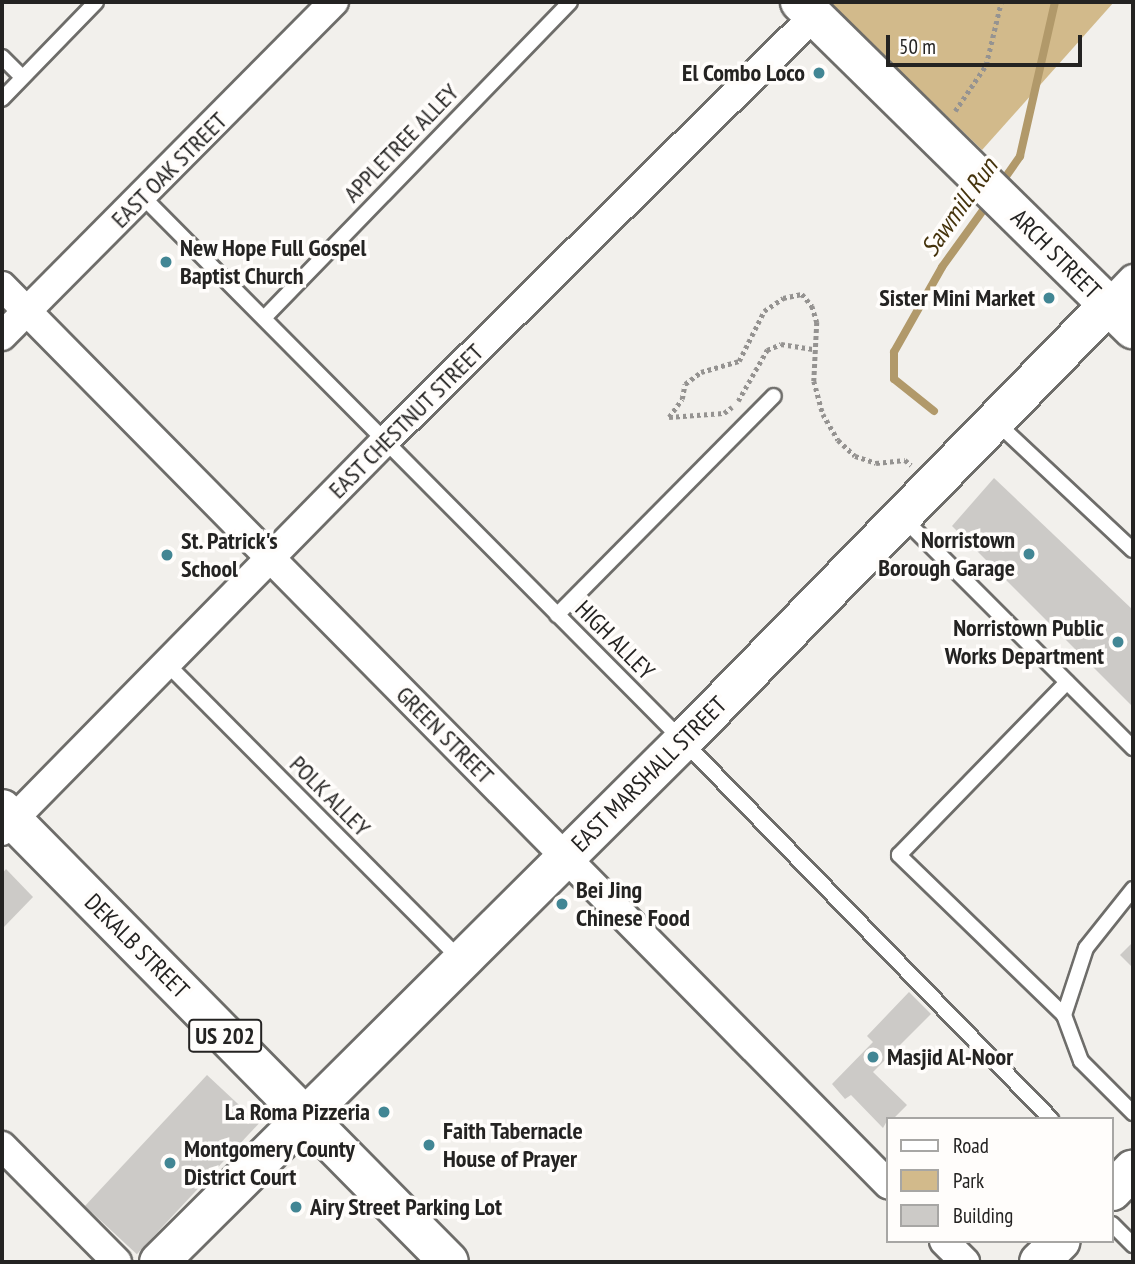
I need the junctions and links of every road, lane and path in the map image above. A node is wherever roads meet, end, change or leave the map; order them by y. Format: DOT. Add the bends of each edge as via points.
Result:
graph roads {
  1 [pos="96,2"];
  2 [pos="334,2"];
  3 [pos="570,2"];
  4 [pos="1001,2"];
  5 [pos="807,9"];
  6 [pos="2,57"];
  7 [pos="22,77"];
  8 [pos="2,99"];
  9 [pos="938,134"];
  10 [pos="143,197"];
  11 [pos="2,286"];
  12 [pos="1125,304"];
  13 [pos="26,312"];
  14 [pos="265,317"];
  15 [pos="2,336"];
  16 [pos="814,349"];
  17 [pos="774,396"];
  18 [pos="995,420"];
  19 [pos="384,442"];
  20 [pos="934,482"];
  21 [pos="901,516"];
  22 [pos="1133,550"];
  23 [pos="270,560"];
  24 [pos="557,615"];
  25 [pos="167,664"];
  26 [pos="1067,682"];
  27 [pos="683,741"];
  28 [pos="1133,748"];
  29 [pos="5,820"];
  30 [pos="566,857"];
  31 [pos="1133,889"];
  32 [pos="461,960"];
  33 [pos="1064,1016"];
  34 [pos="1133,1113"];
  35 [pos="1049,1117"];
  36 [pos="306,1118"];
  37 [pos="2,1146"];
  38 [pos="886,1182"];
  39 [pos="1114,1226"];
  40 [pos="946,1243"];
  41 [pos="1059,1243"];
  42 [pos="1133,1245"];
  43 [pos="117,1262"];
  44 [pos="159,1262"];
  45 [pos="449,1262"];
  46 [pos="965,1262"];
  47 [pos="1040,1262"];
  1 -- 7 [label="lane"];
  2 -- 10 [label="street, EAST OAK STREET"];
  3 -- 14 [label="lane, APPLETREE ALLEY"];
  4 -- 9 [label="path" via="986,65"];
  5 -- 9 [label="main road, ARCH STREET"];
  5 -- 19 [label="street, EAST CHESTNUT STREET"];
  6 -- 7 [label="lane"];
  7 -- 8 [label="lane"];
  9 -- 12 [label="main road, ARCH STREET" via="1024,222"];
  10 -- 13 [label="street, EAST OAK STREET"];
  10 -- 14 [label="lane, HIGH ALLEY"];
  11 -- 13 [label="street, GREEN STREET"];
  12 -- 18 [label="main road, EAST MARSHALL STREET"];
  13 -- 15 [label="street, EAST OAK STREET"];
  13 -- 23 [label="street, GREEN STREET"];
  14 -- 19 [label="lane, HIGH ALLEY"];
  16 -- 16 [label="path" via="817,322 812,306 802,294 783,298 764,312 739,361 701,372 685,384 682,399 668,417 724,413 737,404 766,350 781,344"];
  16 -- 20 [label="path" via="814,381 838,440 855,456 876,463 905,460"];
  17 -- 24 [label="lane"];
  18 -- 20 [label="main road, EAST MARSHALL STREET"];
  18 -- 22 [label="lane"];
  19 -- 23 [label="street, EAST CHESTNUT STREET"];
  19 -- 24 [label="lane, HIGH ALLEY"];
  20 -- 21 [label="main road, EAST MARSHALL STREET"];
  21 -- 26 [label="lane"];
  21 -- 27 [label="main road, EAST MARSHALL STREET"];
  23 -- 25 [label="street, EAST CHESTNUT STREET"];
  23 -- 30 [label="street, GREEN STREET"];
  24 -- 27 [label="lane, HIGH ALLEY"];
  25 -- 29 [label="street, EAST CHESTNUT STREET"];
  25 -- 32 [label="lane, POLK ALLEY"];
  26 -- 28 [label="lane"];
  26 -- 33 [label="lane" via="899,855"];
  27 -- 30 [label="main road, EAST MARSHALL STREET"];
  27 -- 35 [label="lane, HIGH ALLEY"];
  29 -- 36 [label="main road, DEKALB STREET / US 202"];
  30 -- 32 [label="main road, EAST MARSHALL STREET"];
  30 -- 38 [label="street, GREEN STREET"];
  31 -- 33 [label="lane" via="1086,948"];
  32 -- 36 [label="main road, EAST MARSHALL STREET"];
  33 -- 34 [label="lane" via="1081,1061"];
  36 -- 44 [label="main road, EAST MARSHALL STREET"];
  36 -- 45 [label="main road, DEKALB STREET / US 202"];
  37 -- 43 [label="street"];
  39 -- 42 [label="lane"];
  40 -- 46 [label="street"];
  41 -- 47 [label="main road"];
}
